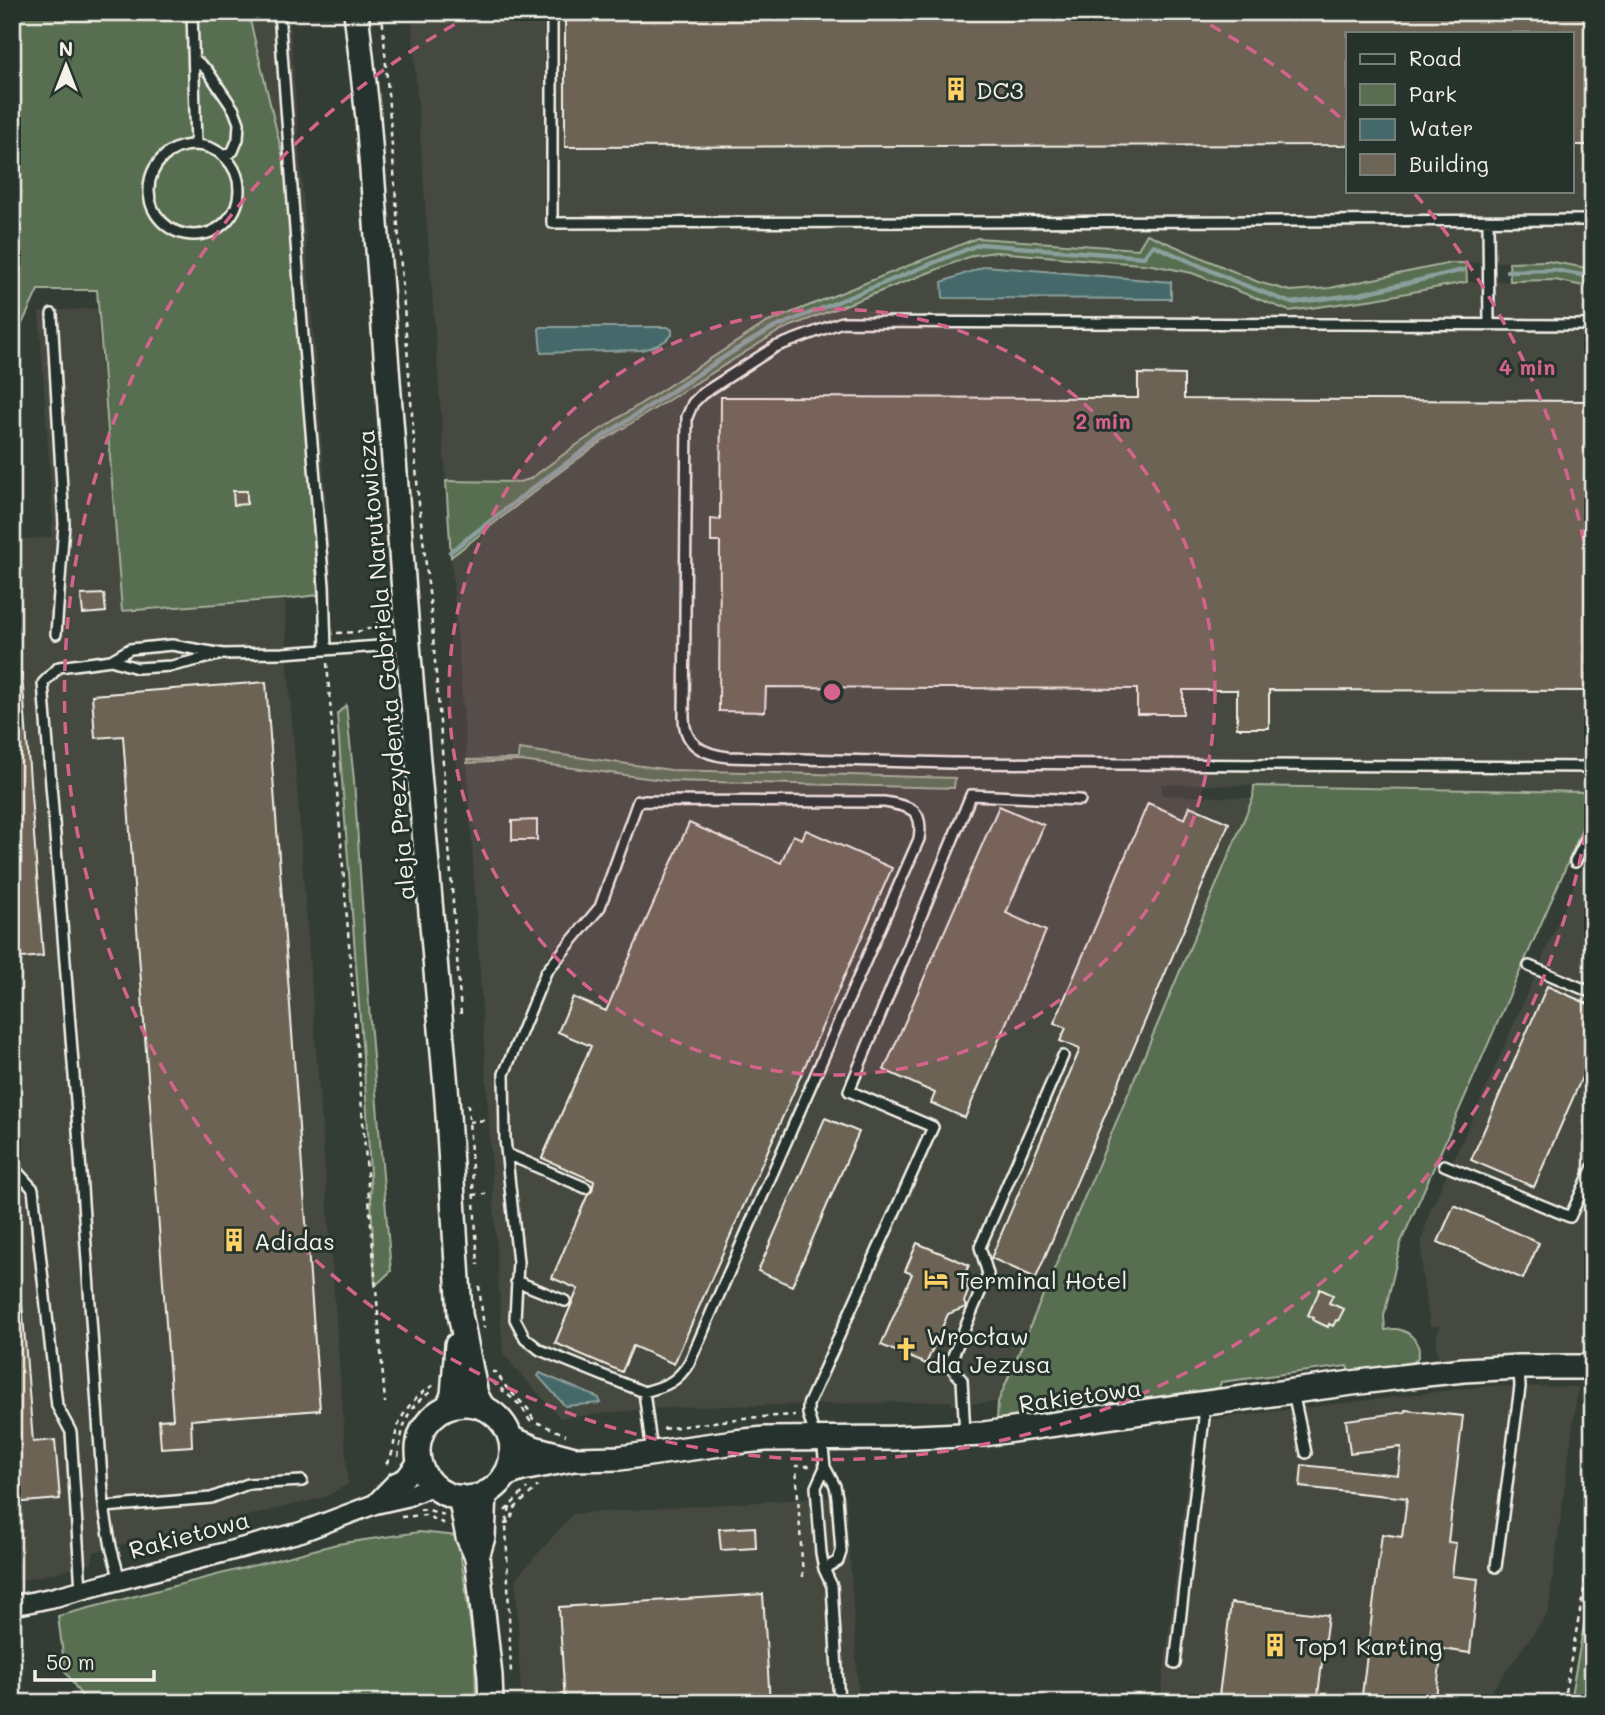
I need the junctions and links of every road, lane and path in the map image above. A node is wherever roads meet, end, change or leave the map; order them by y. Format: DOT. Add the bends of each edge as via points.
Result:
graph roads {
  1 [pos="192,12"];
  2 [pos="279,12"];
  3 [pos="356,12"];
  4 [pos="382,12"];
  5 [pos="552,12"];
  6 [pos="194,59"];
  7 [pos="197,145"];
  8 [pos="224,156"];
  9 [pos="1488,220"];
  10 [pos="1593,220"];
  11 [pos="52,314"];
  12 [pos="1489,325"];
  13 [pos="1593,326"];
  14 [pos="404,602"];
  15 [pos="56,634"];
  16 [pos="325,634"];
  17 [pos="408,644"];
  18 [pos="326,650"];
  19 [pos="223,654"];
  20 [pos="111,660"];
  21 [pos="1593,767"];
  22 [pos="1080,800"];
  23 [pos="1593,826"];
  24 [pos="1575,862"];
  25 [pos="1529,966"];
  26 [pos="1593,993"];
  27 [pos="461,1015"];
  28 [pos="1063,1056"];
  29 [pos="468,1095"];
  30 [pos="507,1154"];
  31 [pos="1444,1165"];
  32 [pos="12,1166"];
  33 [pos="1593,1167"];
  34 [pos="586,1188"];
  35 [pos="478,1273"];
  36 [pos="516,1281"];
  37 [pos="479,1287"];
  38 [pos="565,1301"];
  39 [pos="460,1314"];
  40 [pos="485,1335"];
  41 [pos="1519,1367"];
  42 [pos="1593,1367"];
  43 [pos="1293,1391"];
  44 [pos="442,1392"];
  45 [pos="644,1392"];
  46 [pos="384,1403"];
  47 [pos="1202,1405"];
  48 [pos="483,1408"];
  49 [pos="808,1414"];
  50 [pos="535,1429"];
  51 [pos="567,1436"];
  52 [pos="965,1436"];
  53 [pos="510,1438"];
  54 [pos="819,1438"];
  55 [pos="651,1443"];
  56 [pos="1306,1453"];
  57 [pos="574,1459"];
  58 [pos="408,1461"];
  59 [pos="386,1464"];
  60 [pos="796,1466"];
  61 [pos="825,1467"];
  62 [pos="505,1475"];
  63 [pos="302,1481"];
  64 [pos="533,1482"];
  65 [pos="433,1485"];
  66 [pos="541,1485"];
  67 [pos="485,1493"];
  68 [pos="375,1504"];
  69 [pos="510,1506"];
  70 [pos="104,1507"];
  71 [pos="426,1509"];
  72 [pos="458,1513"];
  73 [pos="502,1513"];
  74 [pos="392,1517"];
  75 [pos="506,1523"];
  76 [pos="1593,1541"];
  77 [pos="477,1557"];
  78 [pos="1496,1567"];
  79 [pos="824,1569"];
  80 [pos="803,1577"];
  81 [pos="120,1580"];
  82 [pos="81,1590"];
  83 [pos="12,1606"];
  84 [pos="1175,1664"];
  85 [pos="511,1675"];
  86 [pos="1565,1692"];
  87 [pos="491,1703"];
  88 [pos="839,1703"];
  1 -- 6 [label="lane"];
  2 -- 16 [label="lane"];
  3 -- 14 [label="street, aleja Prezydenta Gabriela Narutowicza"];
  4 -- 27 [label="path"];
  5 -- 9 [label="lane" via="552,223"];
  6 -- 7 [label="lane"];
  6 -- 8 [label="lane" via="207,70 239,123 233,151"];
  7 -- 8 [label="lane"];
  7 -- 8 [label="lane" via="168,153 151,177 152,206 170,229 199,235 213,231 234,210 238,181"];
  9 -- 10 [label="lane"];
  9 -- 12 [label="lane"];
  11 -- 15 [label="lane" via="64,524"];
  12 -- 13 [label="lane"];
  12 -- 21 [label="lane" via="842,322 775,347 702,394 687,417 685,731 701,749 728,757 966,764"];
  14 -- 16 [label="path" via="390,603 387,614 368,630"];
  14 -- 17 [label="street, aleja Prezydenta Gabriela Narutowicza"];
  16 -- 18 [label="lane"];
  17 -- 18 [label="lane"];
  17 -- 39 [label="street, aleja Prezydenta Gabriela Narutowicza" via="447,1099"];
  18 -- 19 [label="lane"];
  18 -- 46 [label="path"];
  19 -- 20 [label="lane" via="172,666 137,668"];
  19 -- 20 [label="lane" via="172,645 130,649"];
  20 -- 70 [label="lane" via="59,667 43,683"];
  22 -- 49 [label="lane" via="971,795 849,1091 933,1127 808,1405"];
  23 -- 24 [label="lane"];
  25 -- 26 [label="lane"];
  28 -- 52 [label="lane" via="980,1247 988,1274 950,1365 962,1380"];
  29 -- 35 [label="path"];
  30 -- 34 [label="lane"];
  30 -- 36 [label="lane"];
  30 -- 45 [label="lane" via="504,1074 546,972 600,907 638,801 884,802 915,811 920,818 919,839 690,1361 676,1379"];
  31 -- 33 [label="lane" via="1570,1217"];
  32 -- 82 [label="lane" via="33,1189 57,1406 71,1432"];
  36 -- 38 [label="lane"];
  36 -- 45 [label="lane" via="515,1319 532,1345"];
  37 -- 40 [label="path"];
  39 -- 44 [label="street, aleja Prezydenta Gabriela Narutowicza" via="453,1395"];
  39 -- 48 [label="street, aleja Prezydenta Gabriela Narutowicza" via="470,1373"];
  41 -- 42 [label="street, Rakietowa"];
  41 -- 43 [label="street, Rakietowa"];
  41 -- 78 [label="lane"];
  43 -- 47 [label="street, Rakietowa"];
  43 -- 56 [label="lane"];
  44 -- 48 [label="street" via="460,1404"];
  44 -- 58 [label="street" via="437,1414"];
  44 -- 58 [label="path" via="425,1396 407,1416 400,1436"];
  44 -- 59 [label="path" via="429,1387 408,1407 397,1430 394,1453"];
  45 -- 55 [label="lane"];
  47 -- 52 [label="street, Rakietowa"];
  47 -- 84 [label="lane"];
  48 -- 53 [label="street" via="500,1420"];
  49 -- 54 [label="lane"];
  49 -- 55 [label="path" via="744,1418"];
  50 -- 51 [label="path" via="520,1406 492,1382 489,1371 496,1372 534,1421"];
  52 -- 54 [label="street, Rakietowa"];
  53 -- 57 [label="street, Rakietowa"];
  53 -- 62 [label="street" via="512,1458"];
  54 -- 55 [label="street, Rakietowa"];
  54 -- 61 [label="lane"];
  55 -- 57 [label="street, Rakietowa" via="620,1458"];
  57 -- 62 [label="street, Rakietowa"];
  58 -- 65 [label="street"];
  58 -- 68 [label="street, Rakietowa" via="405,1478"];
  60 -- 80 [label="path"];
  61 -- 79 [label="lane" via="816,1487"];
  61 -- 79 [label="lane" via="835,1486 841,1552 838,1561"];
  62 -- 67 [label="street"];
  63 -- 70 [label="lane" via="248,1484 211,1498"];
  64 -- 69 [label="path"];
  65 -- 68 [label="street, Rakietowa"];
  65 -- 72 [label="street"];
  66 -- 75 [label="path" via="515,1508"];
  67 -- 72 [label="street"];
  67 -- 77 [label="street"];
  68 -- 81 [label="street, Rakietowa" via="301,1532"];
  69 -- 73 [label="path"];
  69 -- 75 [label="path"];
  70 -- 81 [label="lane"];
  71 -- 72 [label="path"];
  72 -- 74 [label="path" via="445,1524 425,1515"];
  72 -- 77 [label="street"];
  75 -- 85 [label="path"];
  76 -- 86 [label="path"];
  77 -- 87 [label="street"];
  79 -- 88 [label="lane" via="832,1586"];
  81 -- 82 [label="street, Rakietowa"];
  82 -- 83 [label="street, Rakietowa"];
}
